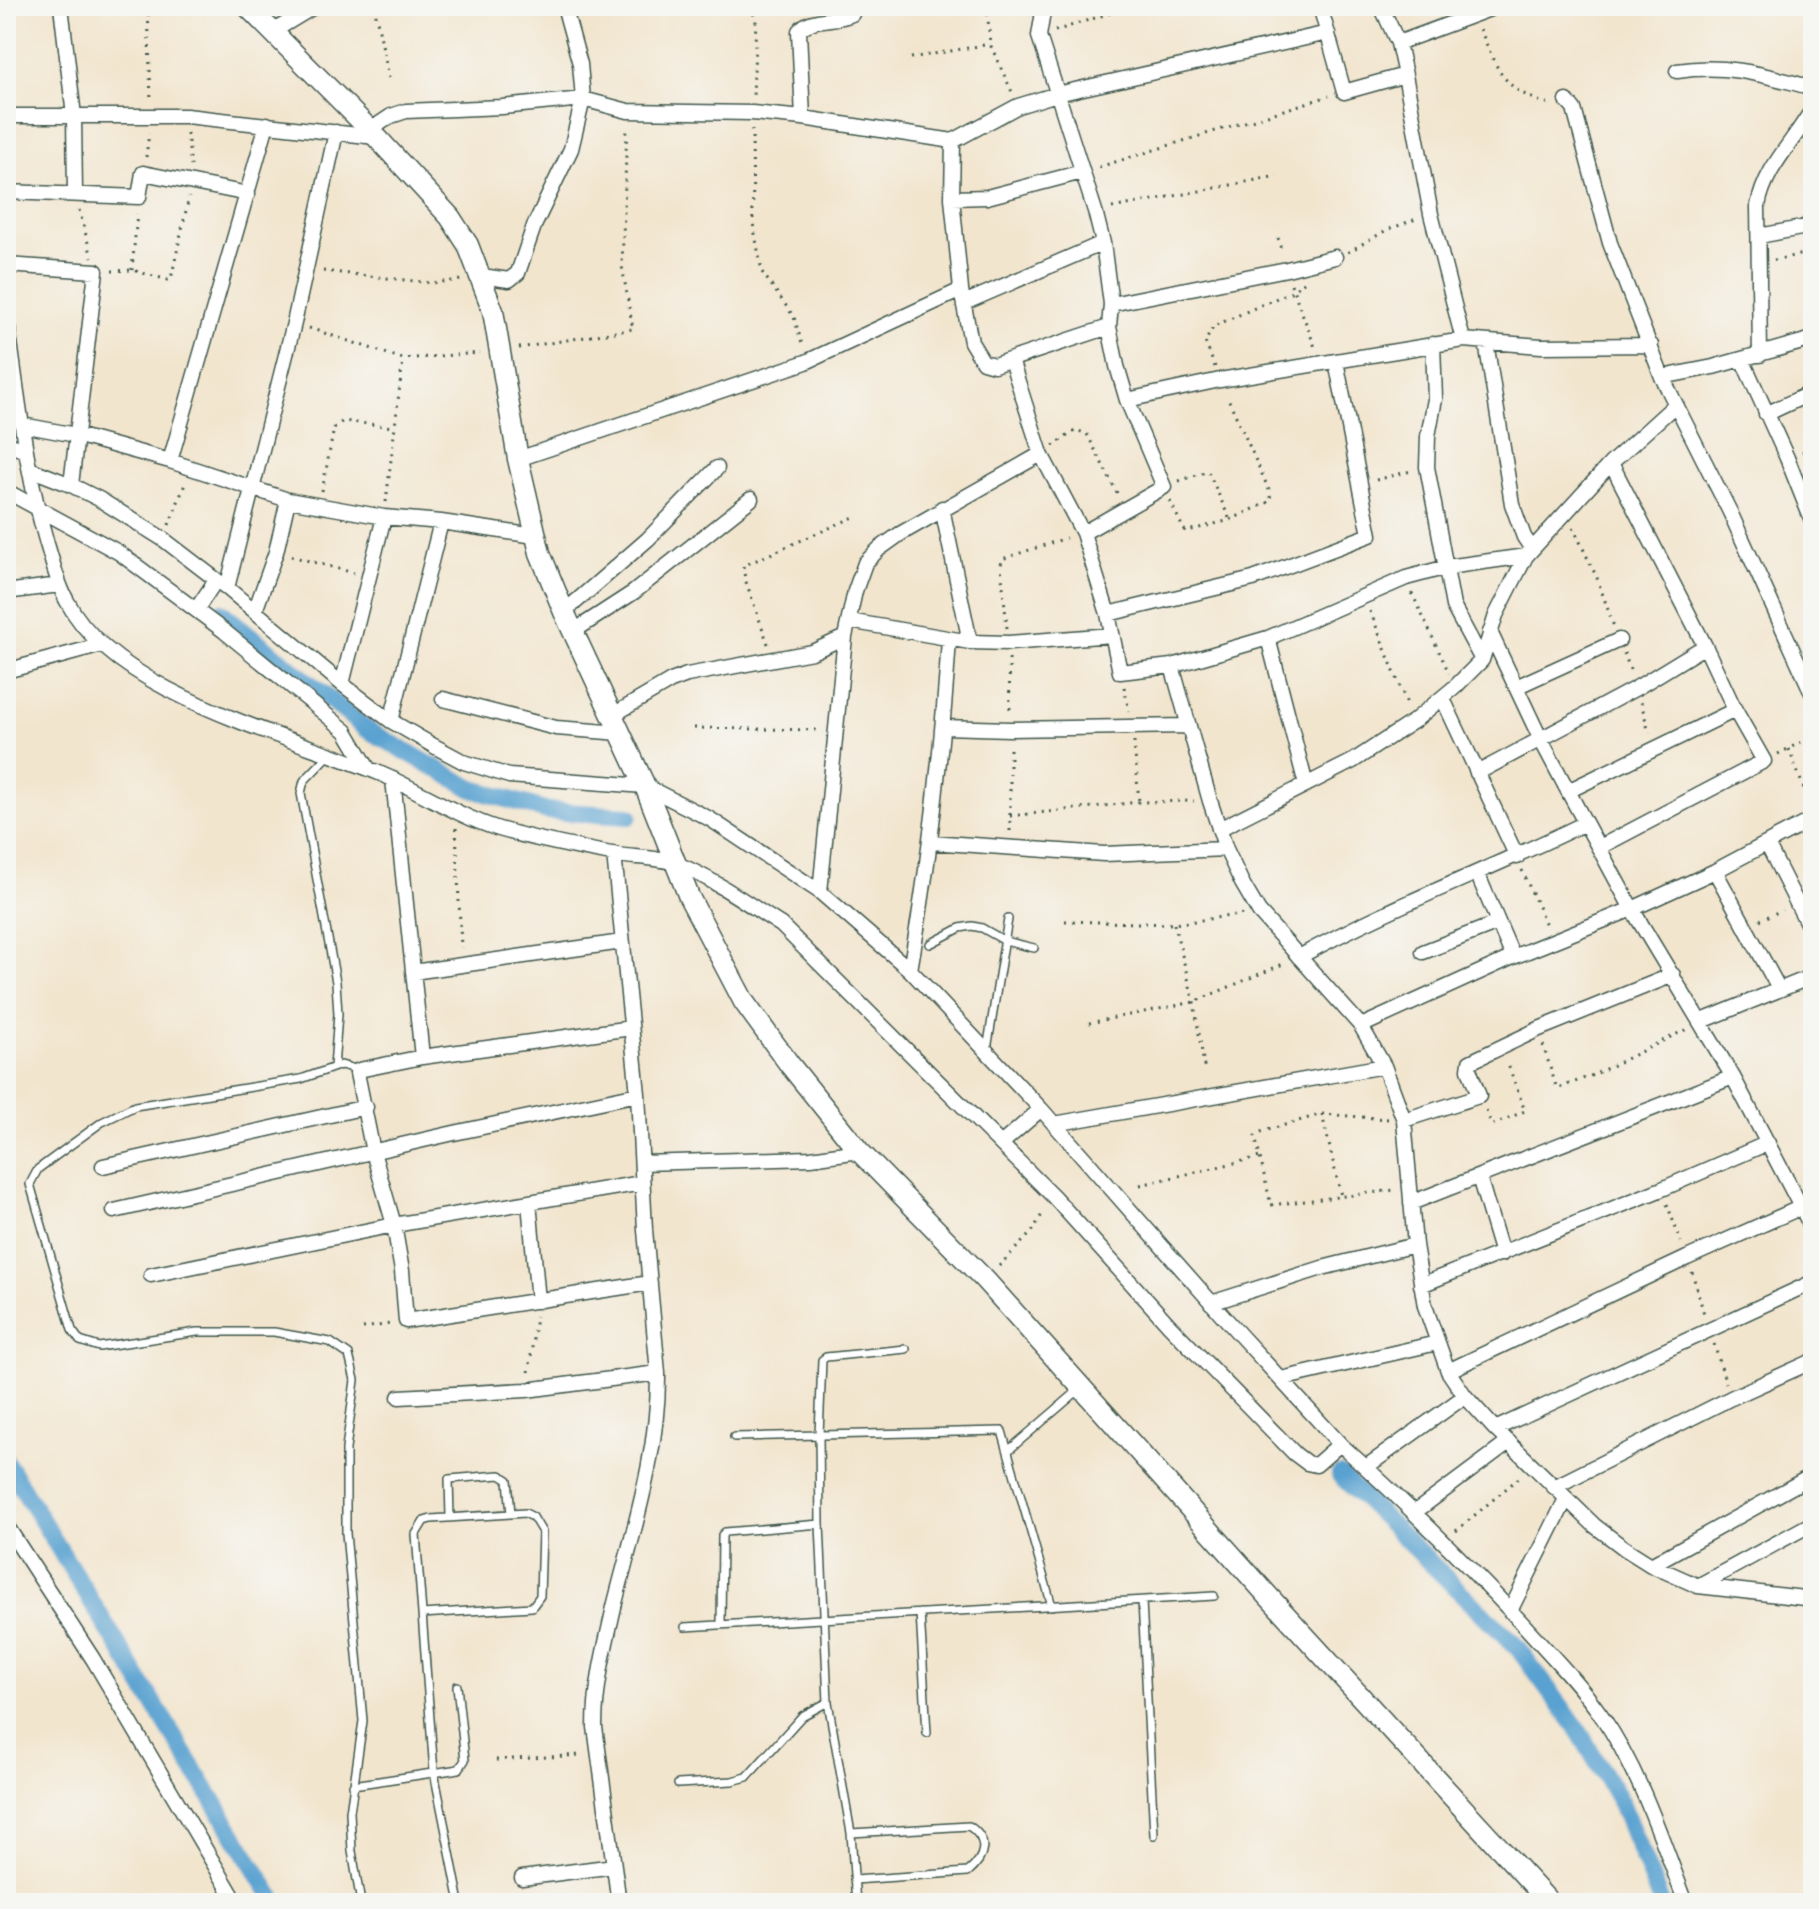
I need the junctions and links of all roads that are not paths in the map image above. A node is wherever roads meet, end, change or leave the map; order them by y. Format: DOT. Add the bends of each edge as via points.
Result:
graph roads {
  1 [pos="61,6"];
  2 [pos="247,6"];
  3 [pos="315,6"];
  4 [pos="564,6"];
  5 [pos="854,6"];
  6 [pos="1044,6"];
  7 [pos="1320,6"];
  8 [pos="1381,6"];
  9 [pos="1498,6"];
  10 [pos="272,32"];
  11 [pos="1328,33"];
  12 [pos="1398,43"];
  13 [pos="1677,71"];
  14 [pos="1405,75"];
  15 [pos="1813,88"];
  16 [pos="1057,94"];
  17 [pos="583,99"];
  18 [pos="1567,101"];
  19 [pos="1813,108"];
  20 [pos="6,116"];
  21 [pos="74,116"];
  22 [pos="803,118"];
  23 [pos="267,124"];
  24 [pos="336,132"];
  25 [pos="374,133"];
  26 [pos="953,141"];
  27 [pos="1082,172"];
  28 [pos="6,192"];
  29 [pos="248,194"];
  30 [pos="75,195"];
  31 [pos="952,198"];
  32 [pos="1813,217"];
  33 [pos="1759,236"];
  34 [pos="1103,243"];
  35 [pos="1335,257"];
  36 [pos="6,265"];
  37 [pos="482,276"];
  38 [pos="963,296"];
  39 [pos="1111,304"];
  40 [pos="6,312"];
  41 [pos="1109,327"];
  42 [pos="1813,339"];
  43 [pos="1463,340"];
  44 [pos="1486,342"];
  45 [pos="1433,344"];
  46 [pos="1651,345"];
  47 [pos="1760,355"];
  48 [pos="1742,359"];
  49 [pos="1011,360"];
  50 [pos="1329,362"];
  51 [pos="1662,377"];
  52 [pos="1813,392"];
  53 [pos="1127,400"];
  54 [pos="1675,405"];
  55 [pos="1766,414"];
  56 [pos="22,425"];
  57 [pos="76,435"];
  58 [pos="6,443"];
  59 [pos="25,451"];
  60 [pos="1041,454"];
  61 [pos="518,459"];
  62 [pos="170,461"];
  63 [pos="1611,463"];
  64 [pos="717,468"];
  65 [pos="30,469"];
  66 [pos="71,485"];
  67 [pos="251,488"];
  68 [pos="6,491"];
  69 [pos="751,499"];
  70 [pos="288,500"];
  71 [pos="942,508"];
  72 [pos="37,510"];
  73 [pos="384,517"];
  74 [pos="441,522"];
  75 [pos="1813,523"];
  76 [pos="1083,533"];
  77 [pos="535,536"];
  78 [pos="1529,552"];
  79 [pos="1447,567"];
  80 [pos="222,584"];
  81 [pos="59,585"];
  82 [pos="6,592"];
  83 [pos="196,610"];
  84 [pos="255,611"];
  85 [pos="564,612"];
  86 [pos="1108,614"];
  87 [pos="849,621"];
  88 [pos="574,631"];
  89 [pos="1490,632"];
  90 [pos="1112,635"];
  91 [pos="845,637"];
  92 [pos="1268,638"];
  93 [pos="949,639"];
  94 [pos="1619,640"];
  95 [pos="970,642"];
  96 [pos="102,645"];
  97 [pos="1705,646"];
  98 [pos="1482,660"];
  99 [pos="1172,666"];
  100 [pos="6,671"];
  101 [pos="342,684"];
  102 [pos="1516,687"];
  103 [pos="1813,695"];
  104 [pos="443,699"];
  105 [pos="1443,699"];
  106 [pos="1735,710"];
  107 [pos="391,721"];
  108 [pos="617,724"];
  109 [pos="1187,726"];
  110 [pos="943,727"];
  111 [pos="1541,740"];
  112 [pos="330,754"];
  113 [pos="368,768"];
  114 [pos="1477,773"];
  115 [pos="393,779"];
  116 [pos="1306,785"];
  117 [pos="645,786"];
  118 [pos="1568,791"];
  119 [pos="1813,816"];
  120 [pos="1585,823"];
  121 [pos="1219,829"];
  122 [pos="930,842"];
  123 [pos="1767,844"];
  124 [pos="1600,847"];
  125 [pos="1226,849"];
  126 [pos="614,854"];
  127 [pos="1517,857"];
  128 [pos="675,863"];
  129 [pos="1715,871"];
  130 [pos="1477,873"];
  131 [pos="820,892"];
  132 [pos="1632,909"];
  133 [pos="1008,919"];
  134 [pos="1498,923"];
  135 [pos="1813,935"];
  136 [pos="1005,941"];
  137 [pos="622,942"];
  138 [pos="930,944"];
  139 [pos="1034,948"];
  140 [pos="1423,952"];
  141 [pos="1299,957"];
  142 [pos="1513,957"];
  143 [pos="910,970"];
  144 [pos="413,972"];
  145 [pos="1673,975"];
  146 [pos="1813,976"];
  147 [pos="1779,989"];
  148 [pos="1702,1021"];
  149 [pos="1361,1026"];
  150 [pos="631,1028"];
  151 [pos="986,1052"];
  152 [pos="422,1057"];
  153 [pos="1384,1066"];
  154 [pos="334,1067"];
  155 [pos="359,1070"];
  156 [pos="1733,1077"];
  157 [pos="638,1094"];
  158 [pos="366,1107"];
  159 [pos="1041,1109"];
  160 [pos="1404,1120"];
  161 [pos="1054,1124"];
  162 [pos="1768,1143"];
  163 [pos="1001,1144"];
  164 [pos="859,1151"];
  165 [pos="373,1152"];
  166 [pos="642,1163"];
  167 [pos="103,1166"];
  168 [pos="1479,1177"];
  169 [pos="642,1183"];
  170 [pos="1411,1195"];
  171 [pos="529,1202"];
  172 [pos="1808,1205"];
  173 [pos="114,1211"];
  174 [pos="394,1225"];
  175 [pos="1813,1230"];
  176 [pos="1415,1245"];
  177 [pos="1502,1254"];
  178 [pos="151,1275"];
  179 [pos="1813,1282"];
  180 [pos="650,1283"];
  181 [pos="1421,1285"];
  182 [pos="538,1301"];
  183 [pos="1211,1303"];
  184 [pos="1437,1343"];
  185 [pos="906,1349"];
  186 [pos="1813,1361"];
  187 [pos="1448,1371"];
  188 [pos="658,1373"];
  189 [pos="1281,1379"];
  190 [pos="1081,1388"];
  191 [pos="1465,1396"];
  192 [pos="399,1397"];
  193 [pos="1495,1429"];
  194 [pos="819,1435"];
  195 [pos="734,1437"];
  196 [pos="1509,1442"];
  197 [pos="1340,1444"];
  198 [pos="1009,1450"];
  199 [pos="1366,1467"];
  200 [pos="1813,1475"];
  201 [pos="1554,1487"];
  202 [pos="1566,1499"];
  203 [pos="1415,1512"];
  204 [pos="511,1514"];
  205 [pos="450,1517"];
  206 [pos="1813,1523"];
  207 [pos="820,1524"];
  208 [pos="6,1525"];
  209 [pos="1651,1565"];
  210 [pos="1698,1586"];
  211 [pos="1214,1596"];
  212 [pos="1813,1599"];
  213 [pos="1142,1601"];
  214 [pos="1052,1606"];
  215 [pos="1510,1611"];
  216 [pos="920,1613"];
  217 [pos="422,1614"];
  218 [pos="824,1619"];
  219 [pos="721,1625"];
  220 [pos="685,1627"];
  221 [pos="457,1686"];
  222 [pos="828,1702"];
  223 [pos="927,1733"];
  224 [pos="434,1772"];
  225 [pos="678,1784"];
  226 [pos="353,1785"];
  227 [pos="851,1833"];
  228 [pos="1154,1835"];
  229 [pos="614,1866"];
  230 [pos="522,1878"];
  231 [pos="854,1880"];
  232 [pos="237,1903"];
  233 [pos="361,1903"];
  234 [pos="460,1903"];
  235 [pos="619,1903"];
  236 [pos="856,1903"];
  237 [pos="1550,1903"];
  238 [pos="1686,1903"];
  1 -- 21 [label="street"];
  2 -- 10 [label="main road"];
  3 -- 10 [label="street"];
  4 -- 17 [label="street" via="580,64"];
  5 -- 22 [label="street" via="852,14 809,22 799,31"];
  6 -- 16 [label="street" via="1039,36"];
  7 -- 11 [label="street"];
  8 -- 12 [label="street"];
  9 -- 12 [label="street"];
  10 -- 25 [label="main road"];
  11 -- 14 [label="street" via="1344,92"];
  11 -- 16 [label="street"];
  12 -- 14 [label="street"];
  13 -- 15 [label="street" via="1745,70"];
  14 -- 43 [label="street" via="1431,214"];
  16 -- 26 [label="street" via="1018,106"];
  16 -- 27 [label="street"];
  17 -- 22 [label="street" via="628,111"];
  17 -- 25 [label="street" via="406,111 391,116"];
  17 -- 37 [label="street" via="571,149 518,273 509,280"];
  18 -- 46 [label="street" via="1574,109 1610,243"];
  19 -- 33 [label="street" via="1761,190"];
  20 -- 21 [label="street"];
  21 -- 23 [label="street" via="186,116"];
  21 -- 30 [label="street"];
  22 -- 26 [label="street"];
  23 -- 24 [label="street"];
  23 -- 29 [label="street"];
  24 -- 25 [label="street"];
  24 -- 67 [label="street"];
  25 -- 37 [label="main road" via="450,217"];
  26 -- 31 [label="street"];
  27 -- 31 [label="street" via="987,197"];
  27 -- 34 [label="street"];
  28 -- 30 [label="street"];
  29 -- 30 [label="street" via="143,173 139,197"];
  29 -- 62 [label="street"];
  31 -- 38 [label="street"];
  32 -- 33 [label="street" via="1807,226"];
  33 -- 47 [label="street"];
  34 -- 38 [label="street"];
  34 -- 39 [label="street"];
  35 -- 39 [label="street"];
  36 -- 57 [label="street" via="96,271"];
  37 -- 61 [label="main road" via="493,311"];
  38 -- 49 [label="street" via="971,342 980,359 994,365"];
  38 -- 61 [label="street" via="806,362"];
  39 -- 41 [label="street"];
  40 -- 56 [label="street"];
  41 -- 49 [label="street"];
  41 -- 53 [label="street"];
  42 -- 47 [label="street"];
  43 -- 44 [label="street"];
  43 -- 45 [label="street"];
  44 -- 46 [label="street"];
  44 -- 78 [label="street" via="1512,504"];
  45 -- 50 [label="street"];
  45 -- 79 [label="street" via="1435,399 1427,467"];
  46 -- 51 [label="street"];
  47 -- 48 [label="street"];
  48 -- 51 [label="street"];
  48 -- 55 [label="street"];
  49 -- 60 [label="street"];
  50 -- 53 [label="street"];
  50 -- 86 [label="street" via="1370,535 1253,579"];
  51 -- 54 [label="street"];
  52 -- 55 [label="street"];
  53 -- 76 [label="street" via="1164,487"];
  54 -- 63 [label="street"];
  54 -- 103 [label="street"];
  55 -- 75 [label="street"];
  56 -- 57 [label="street"];
  56 -- 59 [label="street"];
  57 -- 62 [label="street"];
  57 -- 66 [label="street"];
  58 -- 59 [label="street"];
  59 -- 65 [label="street"];
  60 -- 71 [label="street"];
  60 -- 76 [label="street"];
  61 -- 77 [label="main road"];
  62 -- 67 [label="street"];
  63 -- 78 [label="street"];
  63 -- 97 [label="street"];
  64 -- 85 [label="street" via="654,533"];
  65 -- 66 [label="street"];
  65 -- 72 [label="street"];
  66 -- 80 [label="street" via="163,539"];
  67 -- 70 [label="street"];
  67 -- 80 [label="street"];
  68 -- 72 [label="street"];
  69 -- 88 [label="street" via="634,592"];
  70 -- 73 [label="street"];
  70 -- 84 [label="street"];
  71 -- 87 [label="street" via="870,557"];
  71 -- 95 [label="street"];
  72 -- 81 [label="street"];
  72 -- 83 [label="street" via="118,552"];
  73 -- 74 [label="street"];
  73 -- 101 [label="street"];
  74 -- 77 [label="street"];
  74 -- 107 [label="street"];
  76 -- 86 [label="street"];
  77 -- 85 [label="main road"];
  78 -- 79 [label="street"];
  78 -- 89 [label="street"];
  79 -- 92 [label="street" via="1406,578"];
  79 -- 98 [label="street" via="1453,606"];
  80 -- 83 [label="street"];
  80 -- 84 [label="street"];
  81 -- 82 [label="street"];
  81 -- 96 [label="street" via="78,620"];
  83 -- 113 [label="street" via="339,724"];
  84 -- 101 [label="street"];
  85 -- 88 [label="main road"];
  86 -- 90 [label="street"];
  87 -- 91 [label="street"];
  87 -- 93 [label="street"];
  88 -- 108 [label="main road"];
  89 -- 98 [label="street"];
  89 -- 102 [label="street"];
  90 -- 95 [label="street"];
  90 -- 99 [label="street" via="1120,672"];
  91 -- 108 [label="street" via="812,652 671,681"];
  91 -- 131 [label="street"];
  92 -- 99 [label="street"];
  92 -- 116 [label="street"];
  93 -- 95 [label="street"];
  93 -- 110 [label="street"];
  94 -- 102 [label="street"];
  96 -- 100 [label="street"];
  96 -- 112 [label="street" via="172,691"];
  97 -- 106 [label="street"];
  97 -- 111 [label="street"];
  98 -- 105 [label="street"];
  99 -- 109 [label="street"];
  101 -- 107 [label="street"];
  102 -- 111 [label="street"];
  104 -- 108 [label="street" via="556,728"];
  105 -- 114 [label="street"];
  105 -- 116 [label="street" via="1353,761"];
  106 -- 118 [label="street"];
  106 -- 124 [label="street" via="1764,761"];
  107 -- 117 [label="street" via="464,762 509,776"];
  108 -- 117 [label="main road"];
  109 -- 110 [label="street"];
  109 -- 121 [label="street"];
  110 -- 122 [label="street"];
  111 -- 114 [label="street"];
  111 -- 118 [label="street"];
  112 -- 113 [label="street"];
  112 -- 154 [label="lane" via="304,781 301,793 336,982"];
  113 -- 115 [label="street"];
  114 -- 127 [label="street"];
  115 -- 126 [label="street" via="499,828"];
  115 -- 144 [label="street"];
  116 -- 121 [label="street"];
  117 -- 128 [label="main road"];
  117 -- 131 [label="street" via="710,819"];
  118 -- 120 [label="street"];
  119 -- 123 [label="street"];
  120 -- 124 [label="street"];
  120 -- 127 [label="street"];
  121 -- 125 [label="street"];
  122 -- 125 [label="street" via="1104,854"];
  122 -- 143 [label="street"];
  123 -- 129 [label="street"];
  123 -- 135 [label="street"];
  124 -- 132 [label="street"];
  125 -- 141 [label="street" via="1259,912"];
  126 -- 128 [label="street"];
  126 -- 137 [label="street"];
  127 -- 130 [label="street"];
  128 -- 163 [label="street" via="793,935"];
  128 -- 164 [label="main road" via="744,1002"];
  129 -- 132 [label="street"];
  129 -- 147 [label="street"];
  130 -- 134 [label="street"];
  130 -- 141 [label="street"];
  131 -- 143 [label="street"];
  132 -- 142 [label="street"];
  132 -- 145 [label="street"];
  133 -- 136 [label="lane"];
  134 -- 140 [label="street"];
  134 -- 142 [label="street"];
  136 -- 138 [label="lane" via="972,926"];
  136 -- 139 [label="lane"];
  136 -- 151 [label="lane"];
  137 -- 144 [label="street"];
  137 -- 150 [label="street"];
  141 -- 149 [label="street"];
  142 -- 149 [label="street"];
  143 -- 151 [label="street"];
  144 -- 152 [label="street"];
  145 -- 148 [label="street"];
  145 -- 160 [label="street" via="1469,1063 1479,1096"];
  146 -- 147 [label="street"];
  147 -- 148 [label="street"];
  148 -- 156 [label="street"];
  149 -- 153 [label="street"];
  150 -- 152 [label="street"];
  150 -- 157 [label="street"];
  151 -- 159 [label="street"];
  152 -- 155 [label="street"];
  153 -- 160 [label="street"];
  153 -- 161 [label="street"];
  154 -- 155 [label="lane"];
  154 -- 226 [label="lane" via="301,1079 127,1109 38,1169 30,1184 72,1330 80,1341 99,1347 197,1332 274,1332 330,1342 349,1355 355,1380 346,1449 346,1533 363,1721"];
  155 -- 158 [label="street"];
  156 -- 162 [label="street"];
  156 -- 168 [label="street"];
  157 -- 165 [label="street"];
  157 -- 166 [label="street"];
  158 -- 165 [label="street"];
  158 -- 167 [label="street"];
  159 -- 161 [label="street"];
  159 -- 163 [label="street"];
  160 -- 170 [label="street"];
  161 -- 183 [label="street"];
  162 -- 172 [label="street"];
  162 -- 177 [label="street"];
  163 -- 197 [label="street" via="1295,1454 1316,1465"];
  164 -- 166 [label="street" via="811,1158"];
  164 -- 190 [label="main road"];
  165 -- 173 [label="street"];
  165 -- 174 [label="street"];
  166 -- 169 [label="street"];
  168 -- 170 [label="street"];
  168 -- 177 [label="street"];
  169 -- 171 [label="street"];
  169 -- 180 [label="street"];
  170 -- 176 [label="street"];
  171 -- 174 [label="street"];
  171 -- 182 [label="street"];
  172 -- 175 [label="street"];
  172 -- 187 [label="street"];
  174 -- 178 [label="street"];
  174 -- 182 [label="street" via="406,1321"];
  176 -- 181 [label="street"];
  176 -- 183 [label="street"];
  177 -- 181 [label="street"];
  179 -- 193 [label="street"];
  180 -- 182 [label="street"];
  180 -- 188 [label="street"];
  181 -- 184 [label="street"];
  183 -- 189 [label="street"];
  184 -- 187 [label="street"];
  184 -- 189 [label="street"];
  185 -- 194 [label="lane" via="823,1358"];
  186 -- 201 [label="street"];
  187 -- 191 [label="street"];
  188 -- 192 [label="street" via="526,1390"];
  188 -- 229 [label="street" via="651,1453 597,1680 595,1727"];
  189 -- 197 [label="street"];
  190 -- 198 [label="lane"];
  190 -- 237 [label="main road"];
  191 -- 193 [label="street"];
  191 -- 199 [label="street"];
  193 -- 196 [label="street"];
  194 -- 195 [label="lane"];
  194 -- 198 [label="lane" via="1002,1431"];
  194 -- 207 [label="lane"];
  196 -- 201 [label="street"];
  196 -- 203 [label="street"];
  197 -- 199 [label="street"];
  198 -- 214 [label="lane"];
  199 -- 203 [label="street"];
  200 -- 209 [label="street"];
  201 -- 202 [label="street"];
  202 -- 209 [label="street"];
  202 -- 215 [label="street"];
  203 -- 215 [label="street"];
  204 -- 205 [label="lane"];
  204 -- 205 [label="lane" via="508,1480 487,1475 449,1479"];
  204 -- 217 [label="lane" via="533,1517 542,1532 537,1602 525,1609"];
  205 -- 217 [label="lane" via="424,1521 416,1534"];
  206 -- 210 [label="street"];
  207 -- 218 [label="lane"];
  207 -- 219 [label="lane" via="722,1535"];
  208 -- 232 [label="street" via="93,1659"];
  209 -- 210 [label="street"];
  210 -- 212 [label="street"];
  211 -- 213 [label="lane"];
  213 -- 214 [label="lane"];
  213 -- 228 [label="lane"];
  214 -- 216 [label="lane"];
  215 -- 238 [label="street" via="1573,1680 1616,1739"];
  216 -- 218 [label="lane"];
  216 -- 223 [label="lane"];
  217 -- 224 [label="lane"];
  218 -- 219 [label="lane"];
  218 -- 222 [label="lane"];
  219 -- 220 [label="lane"];
  221 -- 224 [label="lane" via="465,1760 459,1769"];
  222 -- 225 [label="lane" via="802,1716 747,1777"];
  222 -- 227 [label="lane"];
  224 -- 226 [label="lane"];
  224 -- 234 [label="lane"];
  226 -- 233 [label="lane" via="350,1831"];
  227 -- 231 [label="lane"];
  227 -- 231 [label="lane" via="969,1826 983,1842 978,1864 968,1872"];
  229 -- 230 [label="street"];
  229 -- 235 [label="street"];
  231 -- 236 [label="lane"];
}
